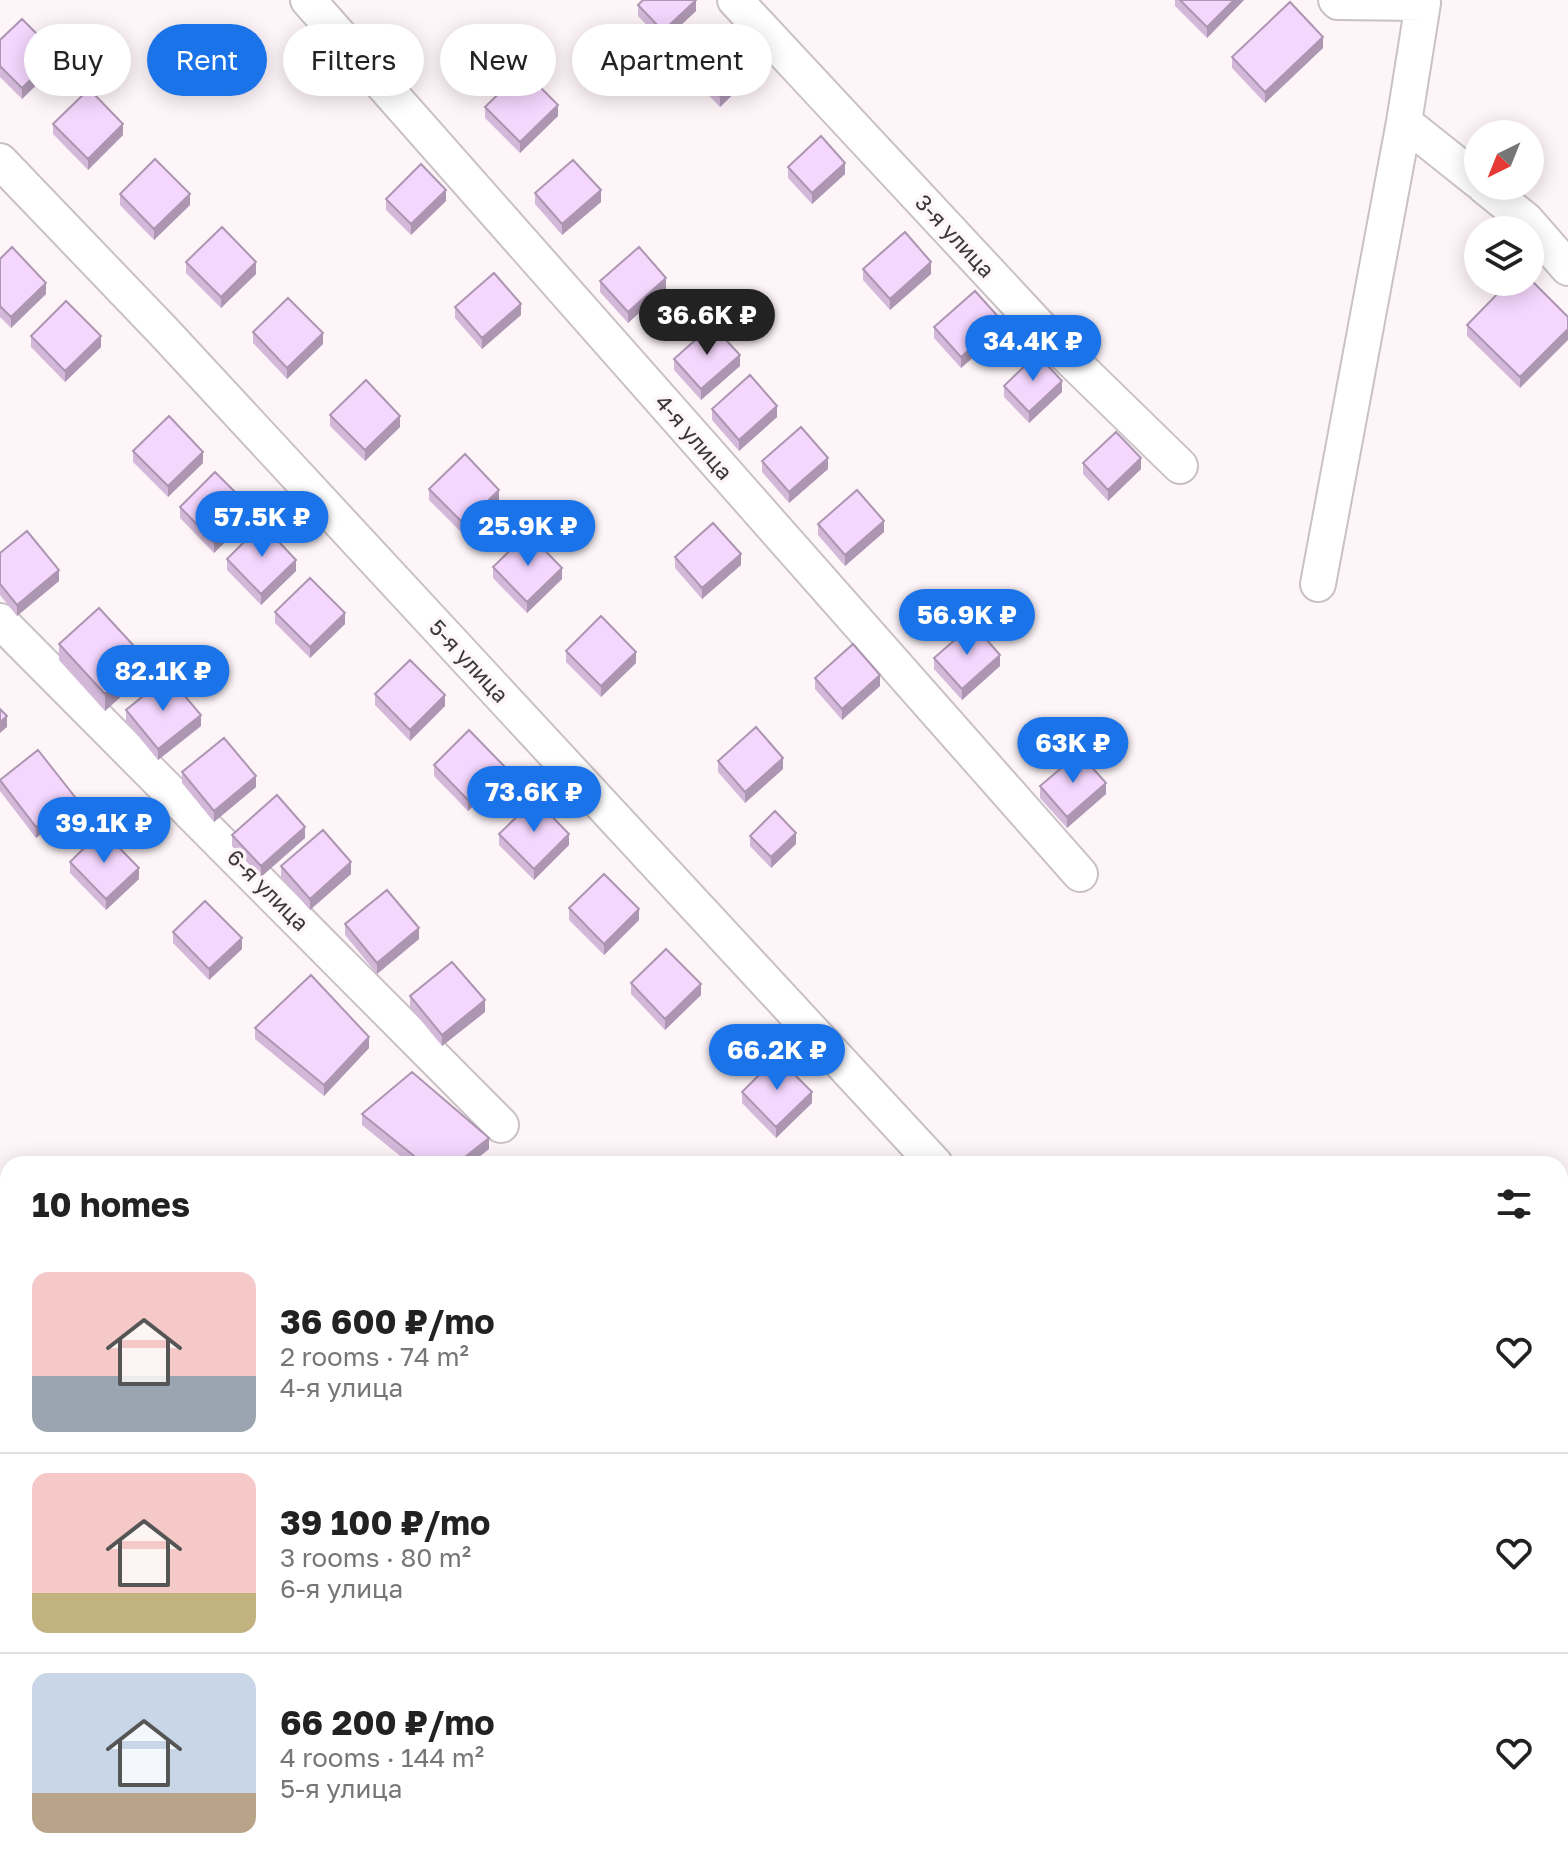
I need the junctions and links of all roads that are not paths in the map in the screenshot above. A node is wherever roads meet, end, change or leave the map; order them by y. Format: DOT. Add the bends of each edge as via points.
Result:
graph roads {
  1 [pos="308,0"];
  2 [pos="735,0"];
  3 [pos="1336,0"];
  4 [pos="1423,2"];
  5 [pos="1404,122"];
  6 [pos="0,161"];
  7 [pos="1464,170"];
  8 [pos="1501,200"];
  9 [pos="1568,268"];
  10 [pos="1180,466"];
  11 [pos="1318,584"];
  12 [pos="0,621"];
  13 [pos="1080,874"];
  14 [pos="501,1125"];
  15 [pos="928,1156"];
  1 -- 13 [label="street, 4-я улица"];
  2 -- 10 [label="street, 3-я улица" via="1062,351"];
  3 -- 4 [label="street"];
  4 -- 5 [label="street"];
  5 -- 7 [label="street"];
  5 -- 11 [label="street"];
  6 -- 15 [label="street, 5-я улица"];
  8 -- 9 [label="street"];
  12 -- 14 [label="street, 6-я улица"];
}
